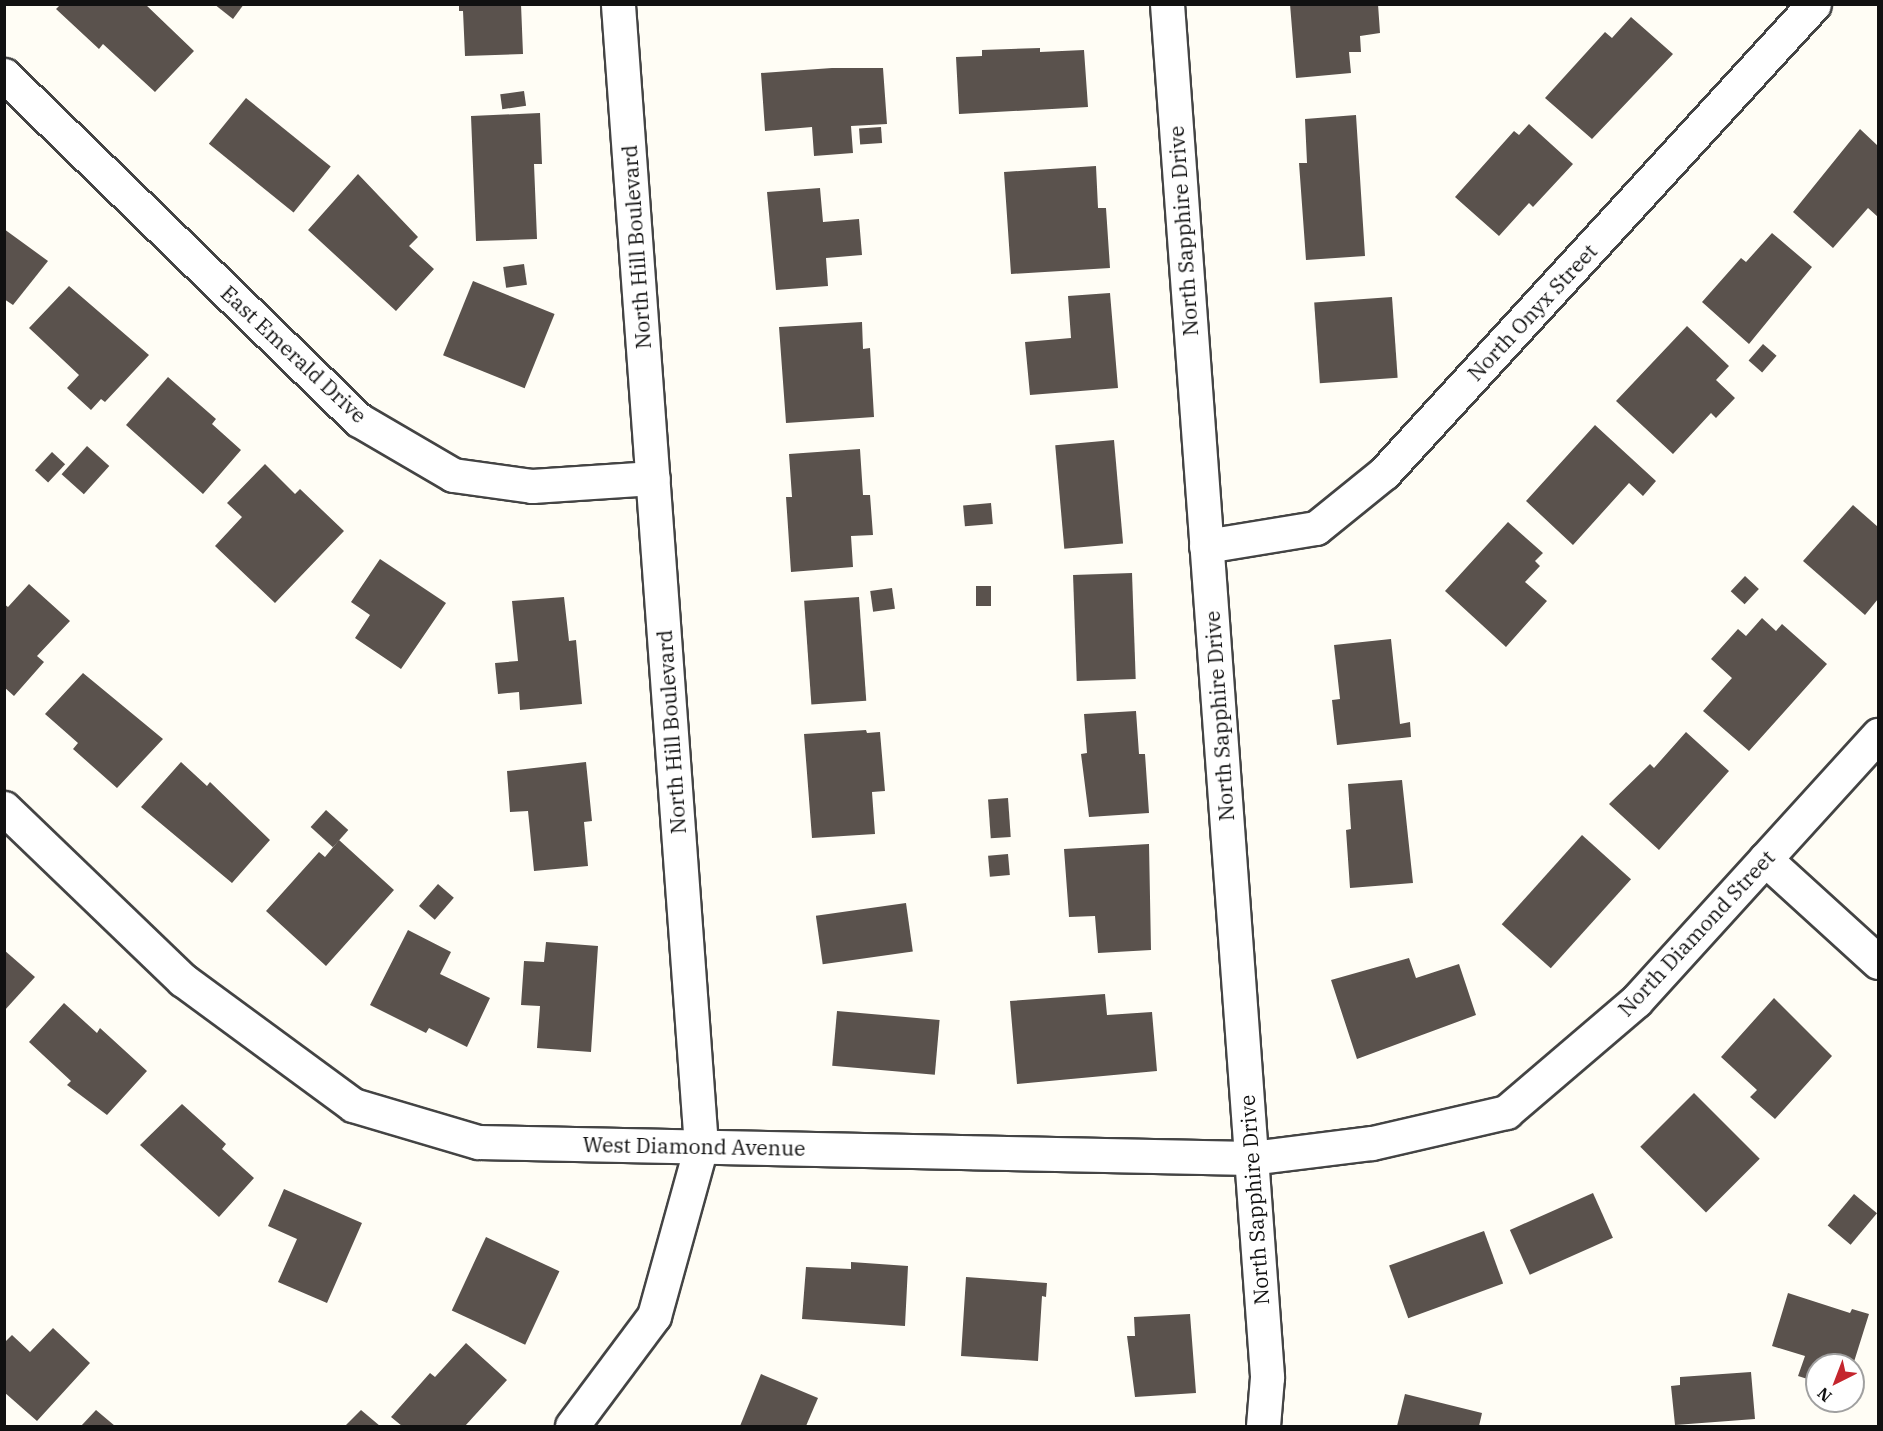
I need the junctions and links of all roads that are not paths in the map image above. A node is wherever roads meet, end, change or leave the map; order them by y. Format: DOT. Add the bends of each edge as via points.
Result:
graph roads {
  1 [pos="618,4"];
  2 [pos="1167,4"];
  3 [pos="1814,4"];
  4 [pos="4,75"];
  5 [pos="652,477"];
  6 [pos="1206,546"];
  7 [pos="1878,735"];
  8 [pos="4,808"];
  9 [pos="1765,859"];
  10 [pos="1878,962"];
  11 [pos="702,1146"];
  12 [pos="1251,1158"];
  13 [pos="572,1426"];
  14 [pos="1263,1426"];
  1 -- 5 [label="street, North Hill Boulevard"];
  2 -- 6 [label="street, North Sapphire Drive"];
  3 -- 6 [label="street, North Onyx Street" via="1384,473 1316,528"];
  4 -- 5 [label="street, East Emerald Drive" via="359,420 453,475 532,486"];
  5 -- 11 [label="street, North Hill Boulevard"];
  6 -- 12 [label="street, North Sapphire Drive"];
  7 -- 9 [label="street, North Diamond Street"];
  8 -- 11 [label="street, West Diamond Avenue" via="183,980 353,1104 478,1142"];
  9 -- 10 [label="street"];
  9 -- 12 [label="street, North Diamond Street" via="1636,1001 1506,1112 1372,1143"];
  11 -- 12 [label="street, West Diamond Avenue"];
  11 -- 13 [label="street, North Hill Boulevard" via="654,1316"];
  12 -- 14 [label="street, North Sapphire Drive" via="1267,1377"];
}
